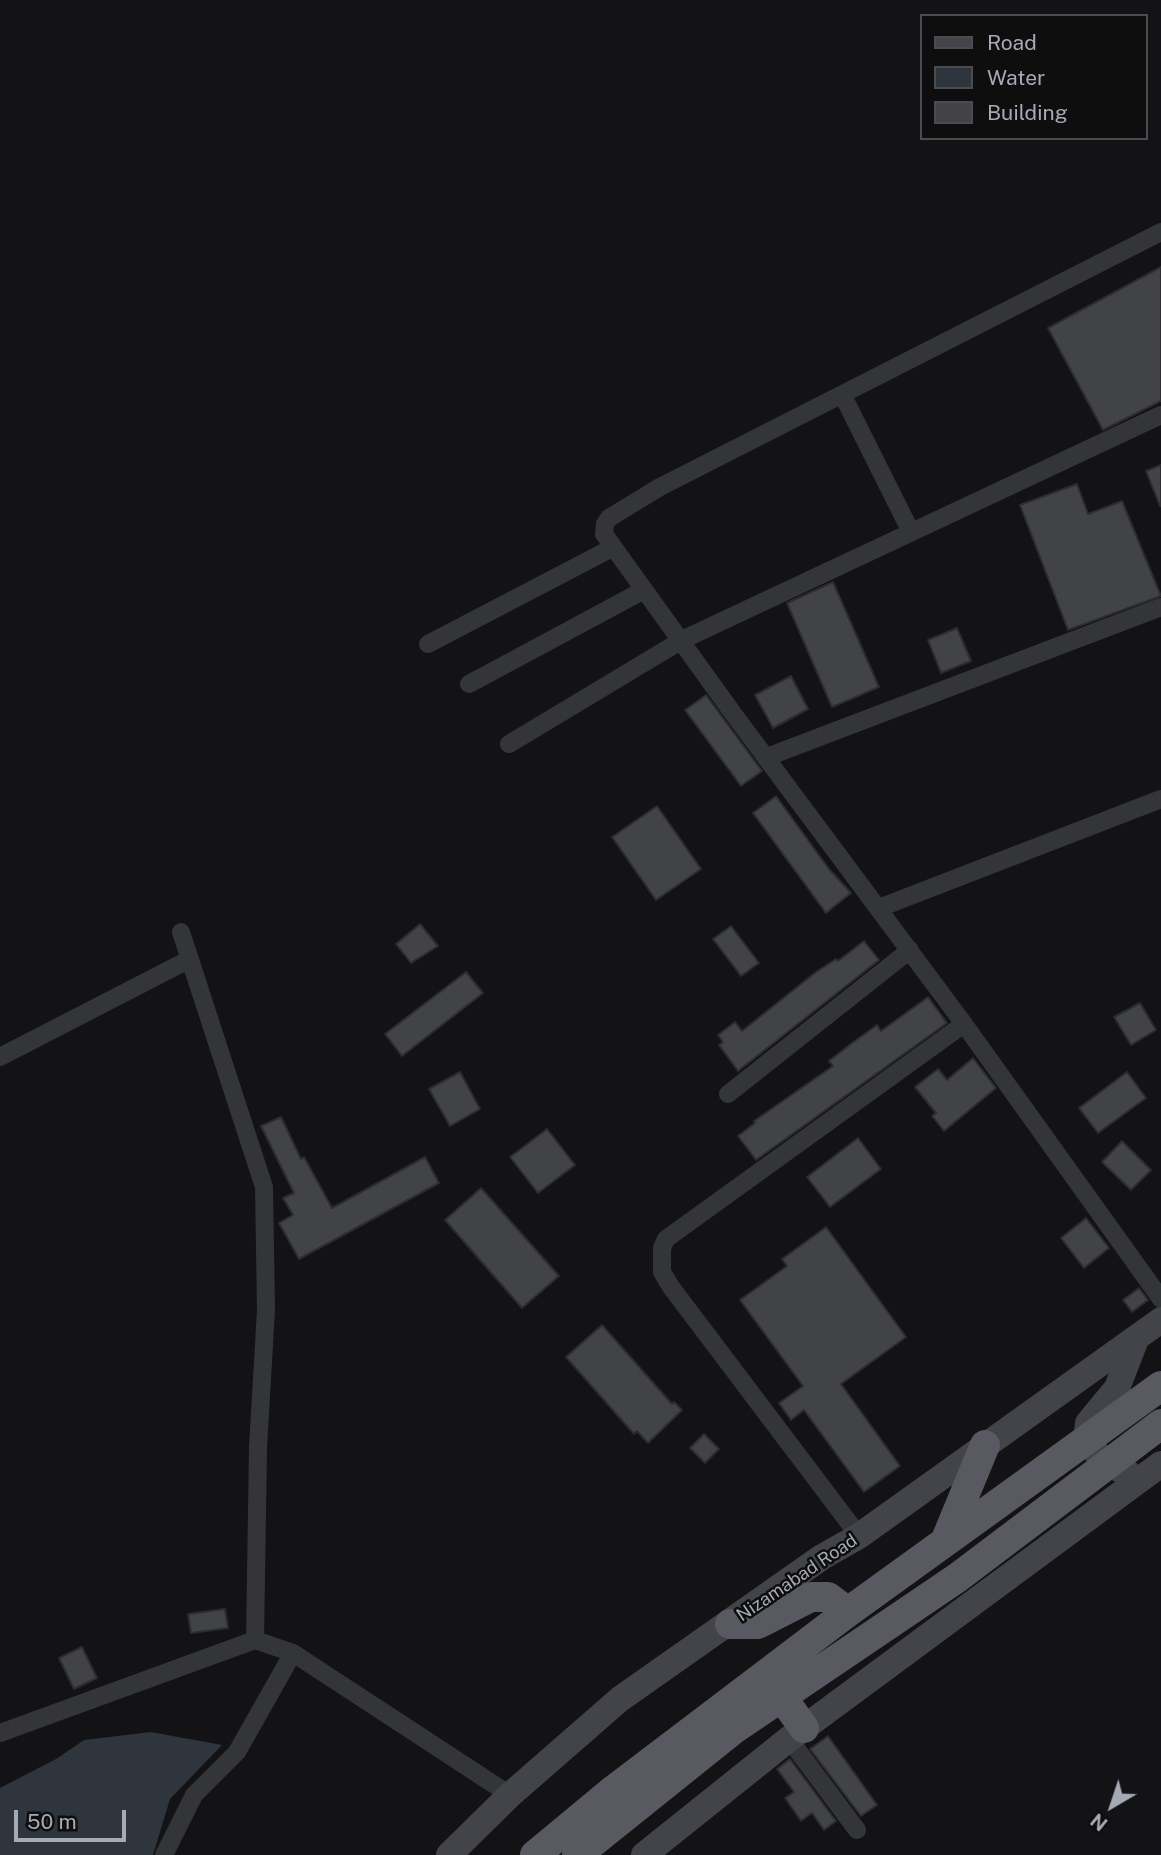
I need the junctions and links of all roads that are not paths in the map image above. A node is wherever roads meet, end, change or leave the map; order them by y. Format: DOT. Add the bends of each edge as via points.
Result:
graph roads {
  1 [pos="1161,232"];
  2 [pos="844,397"];
  3 [pos="1161,415"];
  4 [pos="910,530"];
  5 [pos="612,548"];
  6 [pos="644,590"];
  7 [pos="1161,607"];
  8 [pos="682,640"];
  9 [pos="428,644"];
  10 [pos="469,684"];
  11 [pos="509,744"];
  12 [pos="767,757"];
  13 [pos="1161,799"];
  14 [pos="878,908"];
  15 [pos="181,932"];
  16 [pos="910,950"];
  17 [pos="190,959"];
  18 [pos="964,1024"];
  19 [pos="0,1057"];
  20 [pos="728,1094"];
  21 [pos="1161,1299"];
  22 [pos="1161,1320"];
  23 [pos="1136,1339"];
  24 [pos="1161,1386"];
  25 [pos="1161,1424"];
  26 [pos="1086,1440"];
  27 [pos="985,1444"];
  28 [pos="1053,1463"];
  29 [pos="1105,1464"];
  30 [pos="1154,1469"];
  31 [pos="1070,1490"];
  32 [pos="859,1536"];
  33 [pos="945,1542"];
  34 [pos="848,1612"];
  35 [pos="730,1624"];
  36 [pos="256,1640"];
  37 [pos="293,1653"];
  38 [pos="781,1696"];
  39 [pos="0,1733"];
  40 [pos="797,1734"];
  41 [pos="510,1795"];
  42 [pos="857,1830"];
  43 [pos="164,1855"];
  44 [pos="449,1855"];
  45 [pos="535,1855"];
  46 [pos="577,1855"];
  47 [pos="644,1855"];
  1 -- 2 [label="street"];
  2 -- 4 [label="street"];
  2 -- 5 [label="street" via="660,487 609,518 604,534"];
  3 -- 4 [label="street"];
  4 -- 8 [label="street"];
  5 -- 6 [label="street"];
  5 -- 9 [label="street"];
  6 -- 8 [label="street"];
  6 -- 10 [label="street"];
  7 -- 12 [label="street"];
  8 -- 11 [label="street"];
  8 -- 12 [label="street"];
  12 -- 14 [label="street"];
  13 -- 14 [label="street"];
  14 -- 16 [label="street"];
  15 -- 17 [label="street"];
  16 -- 18 [label="street"];
  16 -- 20 [label="street"];
  17 -- 19 [label="street"];
  17 -- 36 [label="street" via="264,1187 266,1310 258,1447"];
  18 -- 21 [label="street"];
  18 -- 32 [label="street" via="666,1239 662,1248 662,1272 671,1287"];
  22 -- 23 [label="main road, Nizamabad Road"];
  23 -- 26 [label="main road" via="1117,1388 1088,1423"];
  23 -- 27 [label="main road, Nizamabad Road"];
  24 -- 26 [label="highway"];
  25 -- 29 [label="highway"];
  26 -- 28 [label="highway"];
  26 -- 29 [label="main road"];
  27 -- 32 [label="main road, Nizamabad Road"];
  27 -- 33 [label="highway"];
  28 -- 31 [label="highway" via="1071,1469"];
  28 -- 33 [label="highway"];
  29 -- 30 [label="main road" via="1121,1472"];
  29 -- 31 [label="highway"];
  30 -- 40 [label="main road"];
  31 -- 38 [label="highway" via="957,1578"];
  32 -- 35 [label="main road, Nizamabad Road"];
  33 -- 34 [label="highway"];
  34 -- 35 [label="highway" via="828,1597 811,1597 758,1624"];
  34 -- 45 [label="highway"];
  35 -- 41 [label="main road, Nizamabad Road" via="620,1699"];
  36 -- 37 [label="street"];
  36 -- 39 [label="street"];
  37 -- 41 [label="street"];
  37 -- 43 [label="street" via="237,1752 194,1795"];
  38 -- 40 [label="highway"];
  38 -- 46 [label="highway"];
  40 -- 42 [label="street"];
  40 -- 47 [label="main road"];
  41 -- 44 [label="main road, Nizamabad Road"];
}
